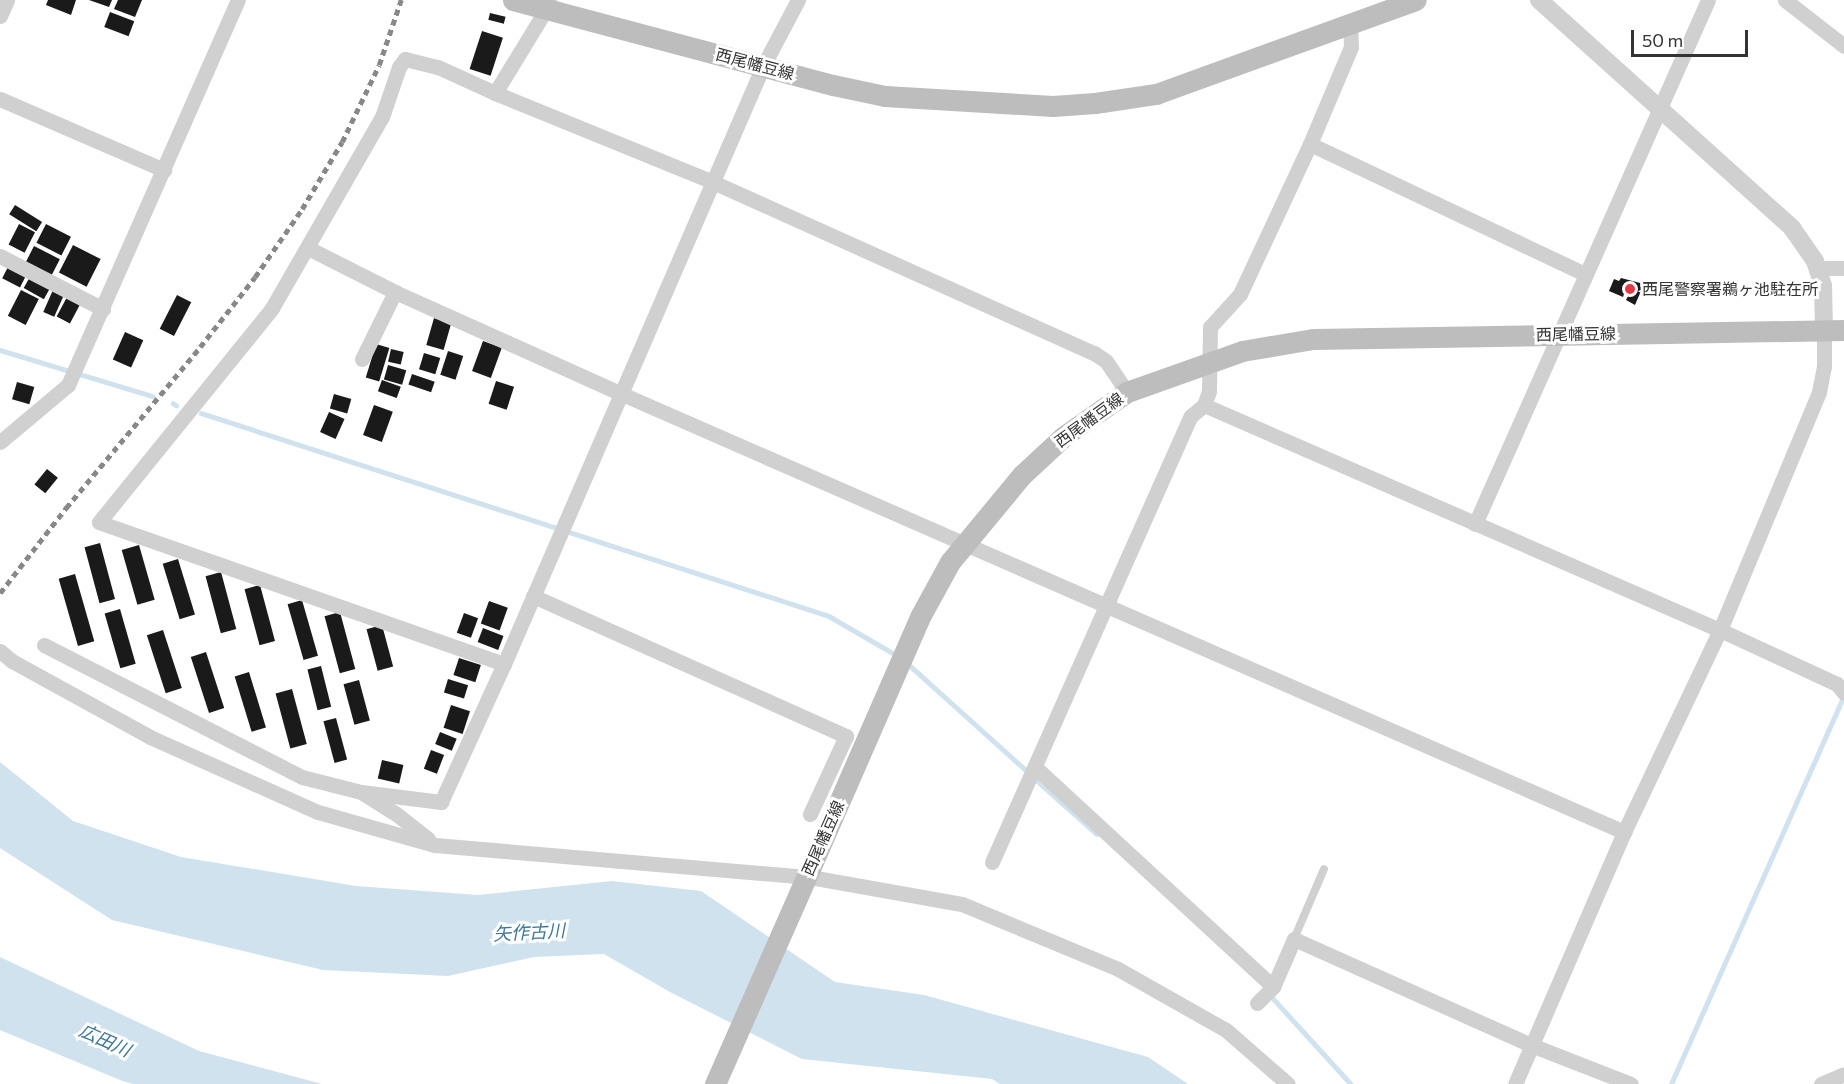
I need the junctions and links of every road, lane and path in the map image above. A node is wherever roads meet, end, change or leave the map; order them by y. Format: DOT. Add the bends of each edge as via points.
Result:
graph roads {
  1 [pos="7,0"];
  2 [pos="238,0"];
  3 [pos="513,0"];
  4 [pos="798,0"];
  5 [pos="1416,0"];
  6 [pos="1539,0"];
  7 [pos="1708,0"];
  8 [pos="1785,0"];
  9 [pos="549,5"];
  10 [pos="0,16"];
  11 [pos="1350,24"];
  12 [pos="1844,46"];
  13 [pos="763,66"];
  14 [pos="495,93"];
  15 [pos="0,99"];
  16 [pos="1659,107"];
  17 [pos="1310,144"];
  18 [pos="164,170"];
  19 [pos="715,183"];
  20 [pos="308,248"];
  21 [pos="0,256"];
  22 [pos="1817,268"];
  23 [pos="1844,268"];
  24 [pos="1585,274"];
  25 [pos="395,292"];
  26 [pos="103,309"];
  27 [pos="1834,330"];
  28 [pos="1559,334"];
  29 [pos="362,359"];
  30 [pos="1208,363"];
  31 [pos="1127,392"];
  32 [pos="622,394"];
  33 [pos="1204,405"];
  34 [pos="0,442"];
  35 [pos="1475,524"];
  36 [pos="965,542"];
  37 [pos="533,596"];
  38 [pos="1108,605"];
  39 [pos="1719,630"];
  40 [pos="44,645"];
  41 [pos="0,651"];
  42 [pos="504,664"];
  43 [pos="1841,690"];
  44 [pos="1035,766"];
  45 [pos="361,792"];
  46 [pos="810,814"];
  47 [pos="1624,832"];
  48 [pos="435,845"];
  49 [pos="992,862"];
  50 [pos="1324,869"];
  51 [pos="1293,939"];
  52 [pos="1273,987"];
  53 [pos="1257,1003"];
  54 [pos="1531,1046"];
  55 [pos="1844,1074"];
  56 [pos="715,1084"];
  57 [pos="1288,1084"];
  58 [pos="1515,1084"];
  59 [pos="1630,1084"];
  60 [pos="1821,1084"];
  1 -- 10 [label="street"];
  2 -- 18 [label="street"];
  3 -- 9 [label="main road, 西尾幡豆線"];
  4 -- 13 [label="street"];
  5 -- 11 [label="main road, 西尾幡豆線"];
  6 -- 16 [label="street"];
  7 -- 16 [label="street"];
  8 -- 12 [label="street"];
  9 -- 13 [label="main road, 西尾幡豆線"];
  9 -- 14 [label="street"];
  11 -- 13 [label="main road, 西尾幡豆線" via="1156,94 1095,103 1053,106 885,96"];
  11 -- 17 [label="street" via="1351,47"];
  13 -- 19 [label="street"];
  14 -- 19 [label="street"];
  14 -- 20 [label="street" via="438,67 405,58 382,117"];
  15 -- 18 [label="street"];
  16 -- 22 [label="street" via="1792,228"];
  16 -- 24 [label="street"];
  17 -- 24 [label="street"];
  17 -- 30 [label="street" via="1237,299 1210,327"];
  18 -- 26 [label="street"];
  19 -- 31 [label="street" via="1094,353 1106,361"];
  19 -- 32 [label="street"];
  20 -- 25 [label="street"];
  20 -- 42 [label="street" via="272,308 99,522"];
  21 -- 26 [label="street"];
  22 -- 23 [label="street"];
  22 -- 27 [label="street"];
  24 -- 28 [label="street"];
  25 -- 29 [label="street"];
  25 -- 32 [label="street"];
  26 -- 34 [label="street" via="68,386"];
  27 -- 28 [label="main road, 西尾幡豆線"];
  27 -- 39 [label="street" via="1819,392"];
  28 -- 30 [label="main road, 西尾幡豆線" via="1313,339 1265,346"];
  28 -- 35 [label="street"];
  30 -- 31 [label="main road, 西尾幡豆線"];
  30 -- 33 [label="street" via="1209,391"];
  31 -- 36 [label="main road, 西尾幡豆線" via="1064,436 1030,467"];
  32 -- 36 [label="street"];
  32 -- 37 [label="street"];
  33 -- 35 [label="street"];
  33 -- 38 [label="street" via="1191,416"];
  35 -- 39 [label="street"];
  36 -- 38 [label="street"];
  36 -- 56 [label="main road, 西尾幡豆線, bridge" via="921,615"];
  37 -- 42 [label="street"];
  37 -- 46 [label="street" via="846,735"];
  38 -- 44 [label="street"];
  38 -- 47 [label="street"];
  39 -- 43 [label="street"];
  39 -- 47 [label="street"];
  40 -- 45 [label="street" via="302,777"];
  41 -- 48 [label="street" via="150,737 318,812"];
  42 -- 45 [label="street" via="441,802"];
  44 -- 49 [label="street"];
  44 -- 52 [label="street"];
  45 -- 48 [label="street"];
  47 -- 54 [label="street"];
  48 -- 57 [label="street" via="810,877 962,904 1118,969 1226,1030"];
  50 -- 51 [label="lane"];
  51 -- 52 [label="street"];
  51 -- 54 [label="street"];
  52 -- 53 [label="street"];
  54 -- 58 [label="street"];
  54 -- 59 [label="street"];
  55 -- 60 [label="street"];
}
